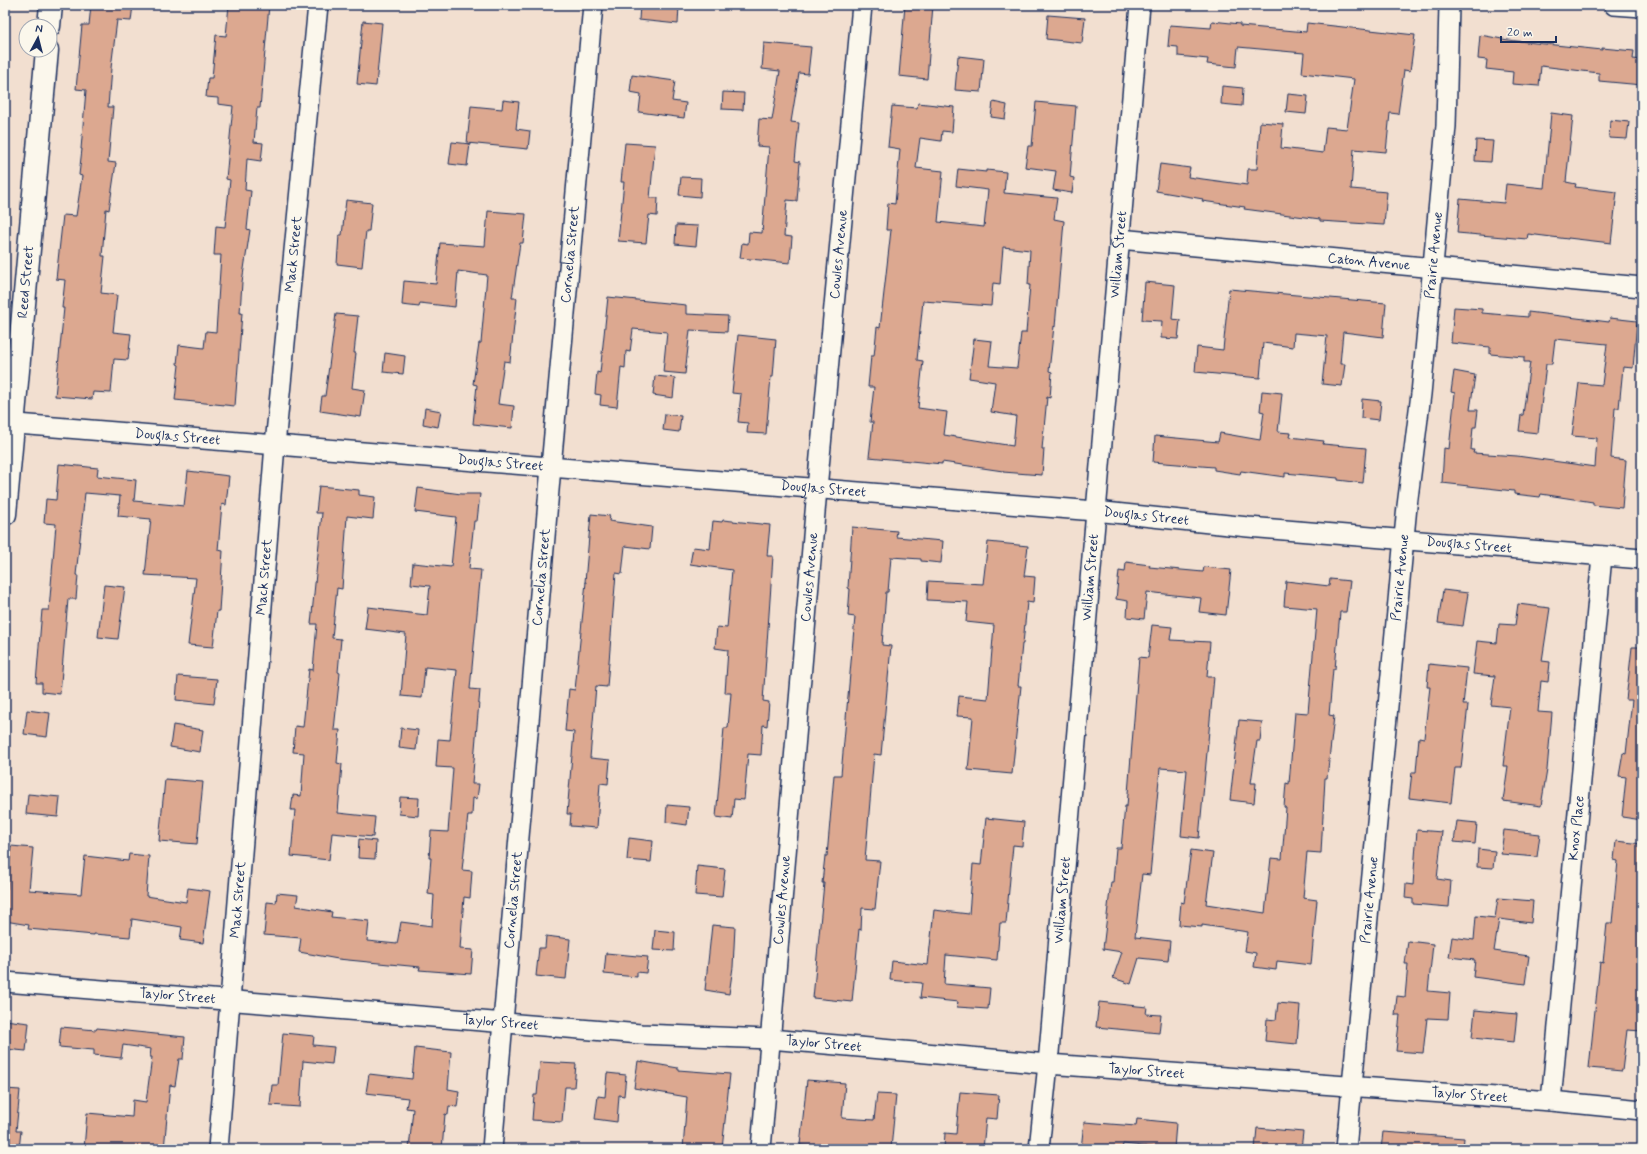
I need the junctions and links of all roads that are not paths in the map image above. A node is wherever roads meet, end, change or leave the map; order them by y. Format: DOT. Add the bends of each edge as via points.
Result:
graph roads {
  1 [pos="51,5"];
  2 [pos="318,5"];
  3 [pos="593,5"];
  4 [pos="862,5"];
  5 [pos="1140,5"];
  6 [pos="1449,5"];
  7 [pos="1614,5"];
  8 [pos="1642,7"];
  9 [pos="50,18"];
  10 [pos="46,58"];
  11 [pos="1119,239"];
  12 [pos="1433,268"];
  13 [pos="1642,287"];
  14 [pos="9,424"];
  15 [pos="275,445"];
  16 [pos="550,467"];
  17 [pos="817,489"];
  18 [pos="1095,511"];
  19 [pos="5,514"];
  20 [pos="1405,539"];
  21 [pos="1602,556"];
  22 [pos="1642,559"];
  23 [pos="5,982"];
  24 [pos="231,1001"];
  25 [pos="502,1023"];
  26 [pos="770,1039"];
  27 [pos="1048,1064"];
  28 [pos="1351,1086"];
  29 [pos="1552,1101"];
  30 [pos="1642,1110"];
  31 [pos="218,1149"];
  32 [pos="492,1149"];
  33 [pos="761,1149"];
  34 [pos="1039,1149"];
  35 [pos="1346,1149"];
  1 -- 9 [label="street"];
  2 -- 15 [label="street, Mack Street"];
  3 -- 16 [label="street, Cornelia Street"];
  4 -- 17 [label="street, Cowles Avenue"];
  5 -- 11 [label="street, William Street"];
  6 -- 12 [label="street, Prairie Avenue" via="1446,126"];
  7 -- 8 [label="street"];
  10 -- 14 [label="street, Reed Street"];
  11 -- 12 [label="street, Caton Avenue"];
  11 -- 18 [label="street, William Street"];
  12 -- 13 [label="street, Caton Avenue"];
  12 -- 20 [label="street, Prairie Avenue"];
  14 -- 15 [label="street, Douglas Street"];
  14 -- 19 [label="street, Reed Street"];
  15 -- 16 [label="street, Douglas Street"];
  15 -- 24 [label="street, Mack Street"];
  16 -- 17 [label="street, Douglas Street"];
  16 -- 25 [label="street, Cornelia Street"];
  17 -- 18 [label="street, Douglas Street"];
  17 -- 26 [label="street, Cowles Avenue"];
  18 -- 20 [label="street, Douglas Street" via="1248,527"];
  18 -- 27 [label="street, William Street"];
  20 -- 21 [label="street, Douglas Street"];
  20 -- 28 [label="street, Prairie Avenue"];
  21 -- 22 [label="street, Douglas Street"];
  21 -- 29 [label="street, Knox Place"];
  23 -- 24 [label="street, Taylor Street"];
  24 -- 25 [label="street, Taylor Street"];
  24 -- 31 [label="street, Mack Street"];
  25 -- 26 [label="street, Taylor Street" via="641,1034"];
  25 -- 32 [label="street, Cornelia Street"];
  26 -- 27 [label="street, Taylor Street"];
  26 -- 33 [label="street, Cowles Avenue"];
  27 -- 28 [label="street, Taylor Street"];
  27 -- 34 [label="street, William Street"];
  28 -- 29 [label="street, Taylor Street"];
  28 -- 35 [label="street, Prairie Avenue"];
  29 -- 30 [label="street, Taylor Street"];
}
